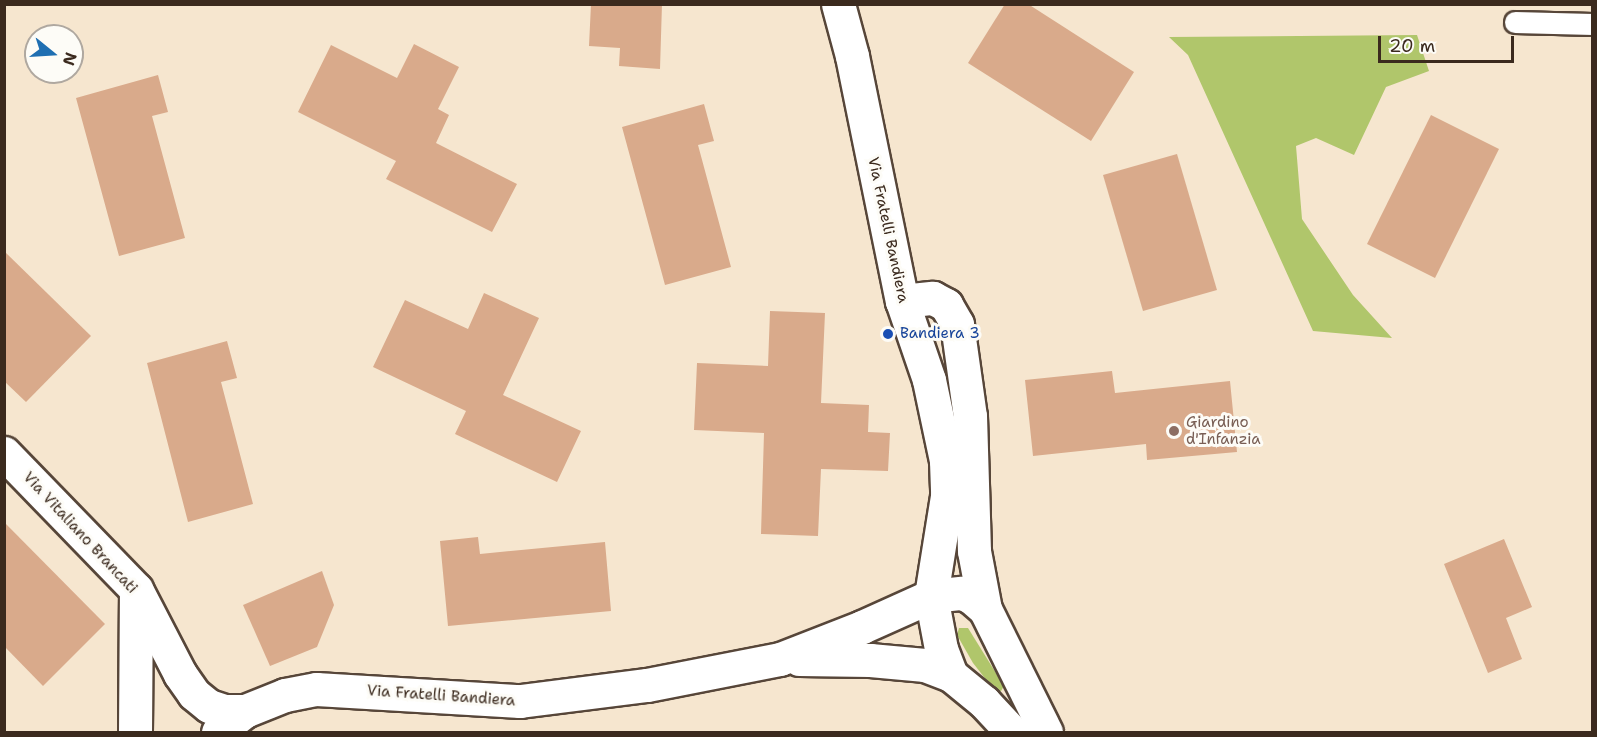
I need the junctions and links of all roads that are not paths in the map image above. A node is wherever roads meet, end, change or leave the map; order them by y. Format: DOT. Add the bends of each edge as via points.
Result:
graph roads {
  1 [pos="838,4"];
  2 [pos="1515,22"];
  3 [pos="1593,24"];
  4 [pos="902,301"];
  5 [pos="4,453"];
  6 [pos="136,589"];
  7 [pos="931,596"];
  8 [pos="985,609"];
  9 [pos="780,659"];
  10 [pos="951,675"];
  11 [pos="245,711"];
  12 [pos="135,732"];
  13 [pos="218,732"];
  14 [pos="1012,732"];
  15 [pos="1046,732"];
  1 -- 4 [label="street, Via Fratelli Bandiera"];
  2 -- 3 [label="lane"];
  4 -- 7 [label="street, Via Fratelli Bandiera" via="929,380 946,461 947,496"];
  4 -- 8 [label="street" via="933,298 946,305 957,324 970,416 974,551"];
  5 -- 6 [label="street, Via Vitaliano Brancati"];
  6 -- 11 [label="street, Via Vitaliano Brancati" via="180,674 195,694 209,706"];
  6 -- 12 [label="street"];
  7 -- 8 [label="street" via="962,593"];
  7 -- 9 [label="street"];
  7 -- 10 [label="street, Via Fratelli Bandiera" via="941,649"];
  8 -- 15 [label="street"];
  9 -- 10 [label="street" via="902,661"];
  9 -- 11 [label="street, Via Fratelli Bandiera" via="647,685 520,701 316,689 285,694"];
  10 -- 14 [label="street"];
  11 -- 13 [label="street, Via Fratelli Bandiera"];
}
